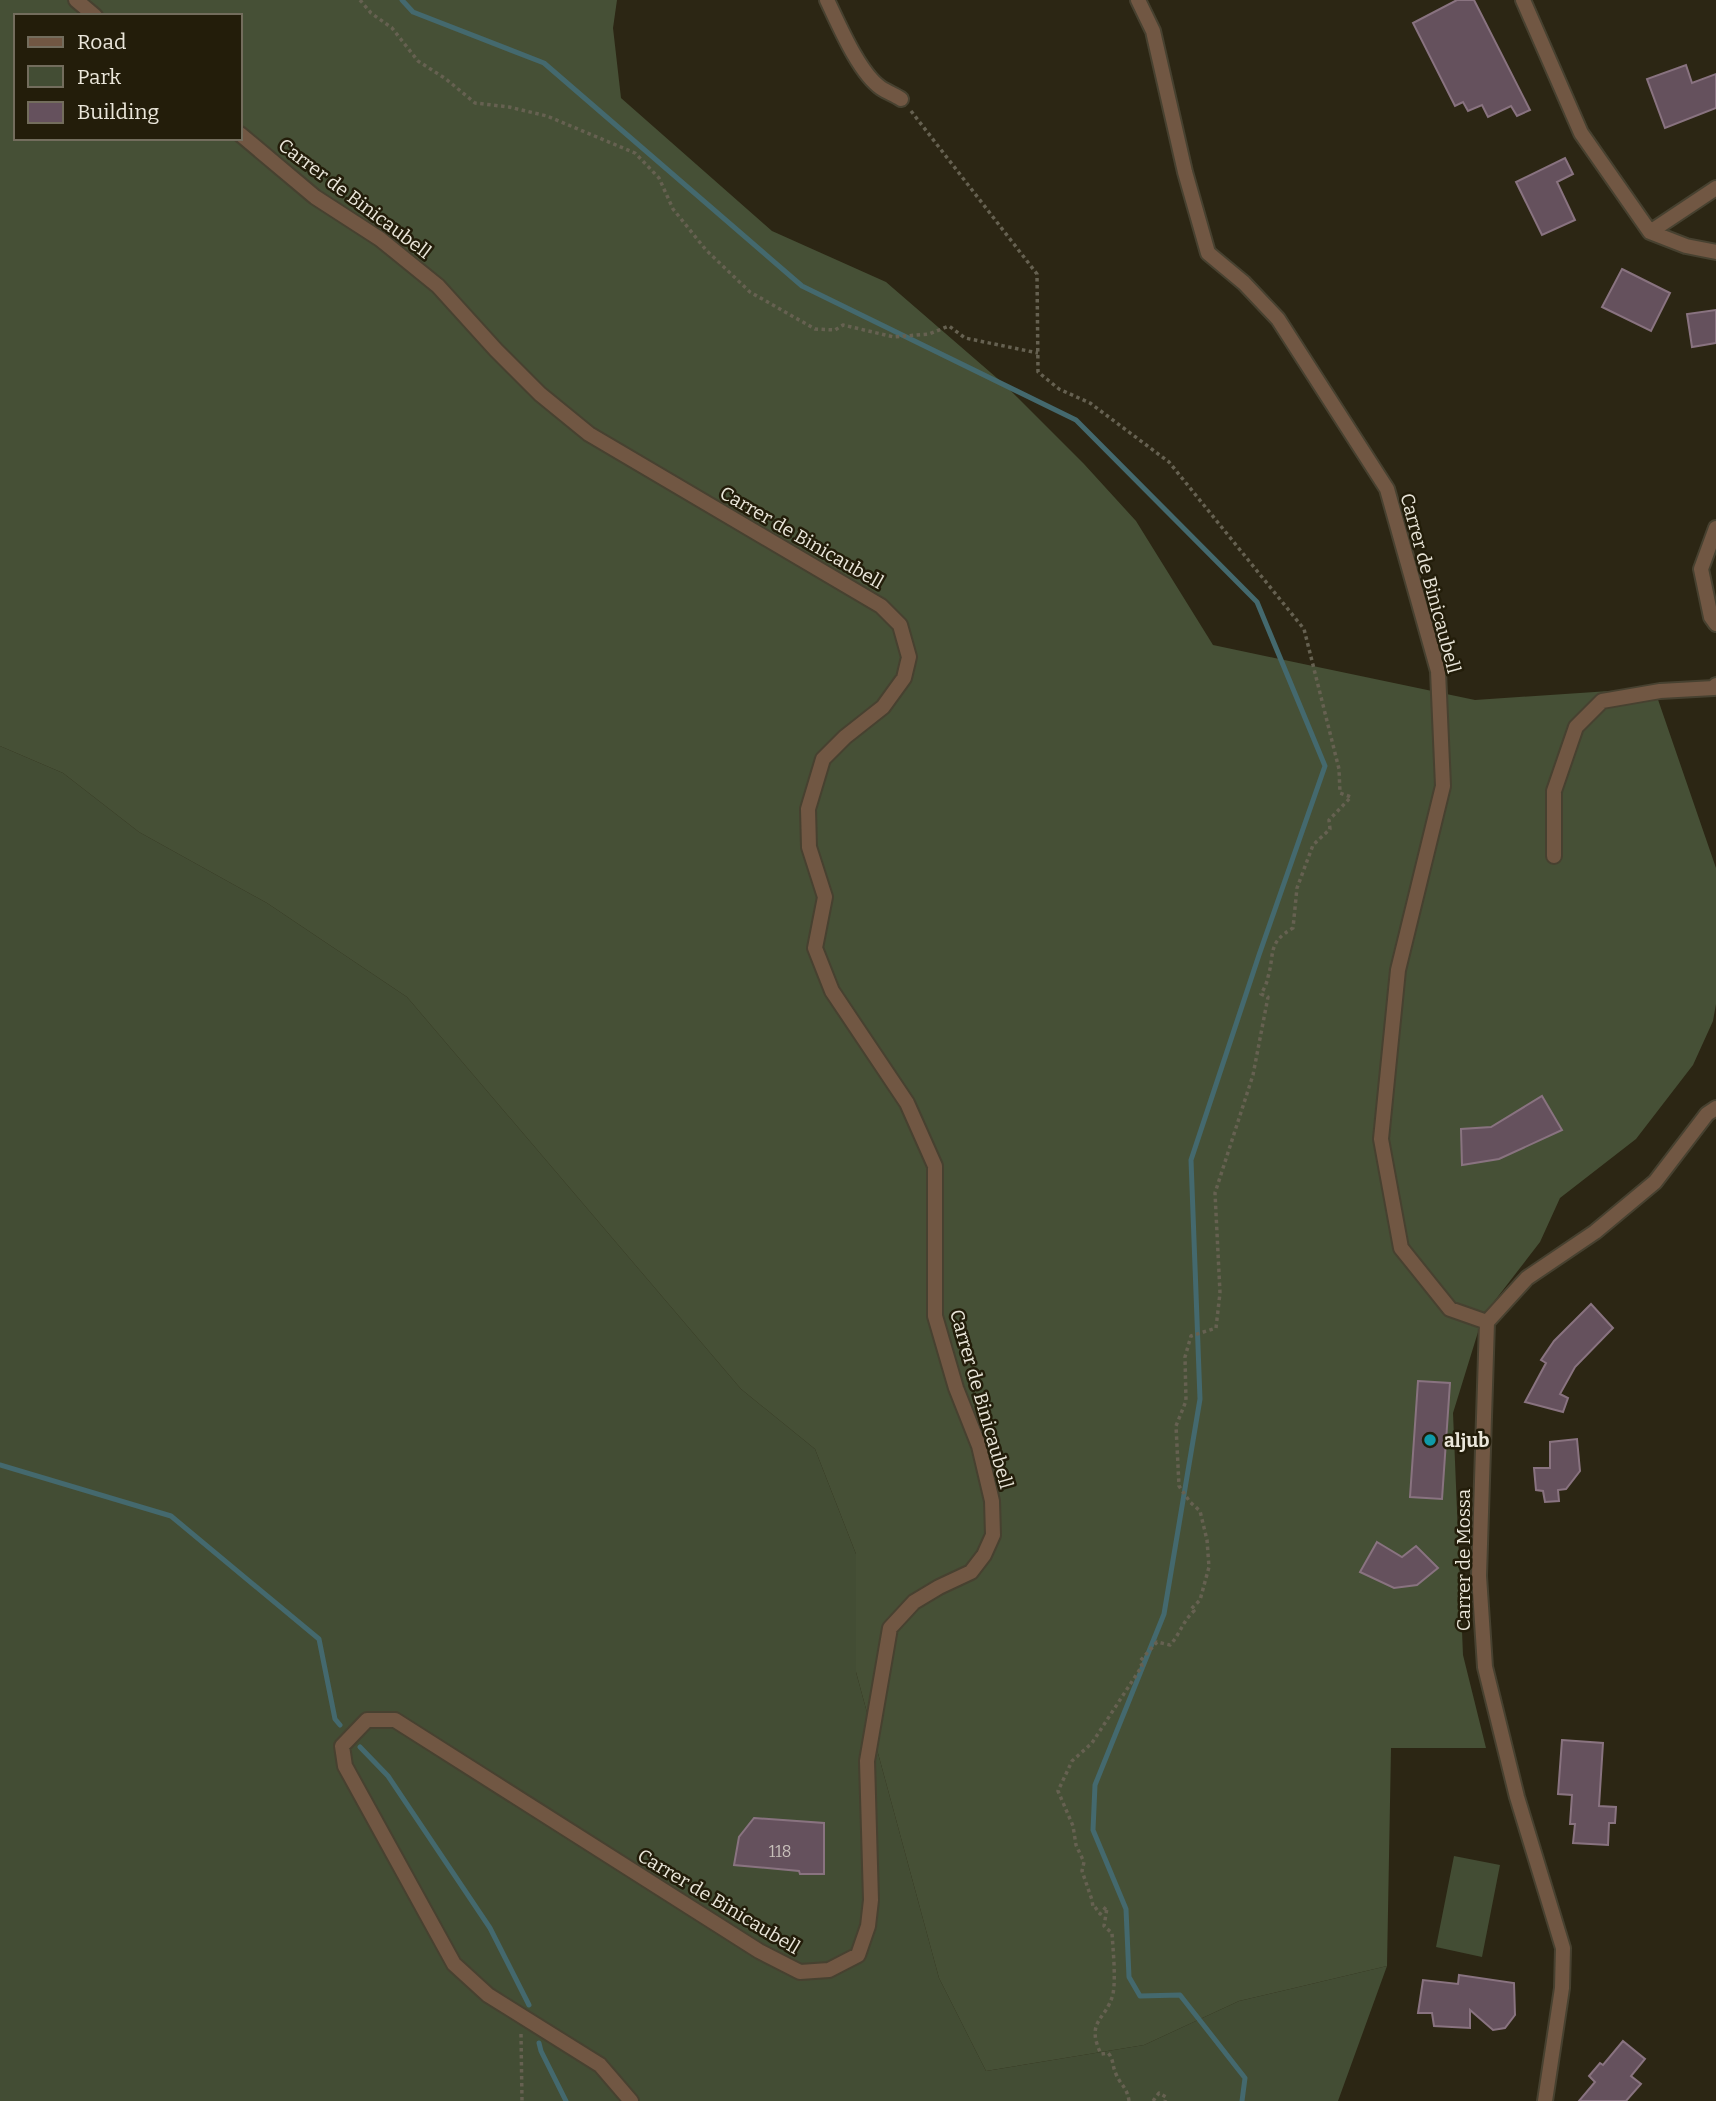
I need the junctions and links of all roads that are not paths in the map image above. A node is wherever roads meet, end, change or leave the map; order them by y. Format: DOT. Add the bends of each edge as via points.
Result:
graph roads {
  1 [pos="76,0"];
  2 [pos="827,0"];
  3 [pos="1138,0"];
  4 [pos="1523,0"];
  5 [pos="93,14"];
  6 [pos="901,99"];
  7 [pos="242,136"];
  8 [pos="1716,188"];
  9 [pos="1650,232"];
  10 [pos="1716,252"];
  11 [pos="1716,528"];
  12 [pos="1716,624"];
  13 [pos="1716,685"];
  14 [pos="1554,856"];
  15 [pos="1716,1108"];
  16 [pos="1487,1322"];
  17 [pos="631,2101"];
  18 [pos="1545,2101"];
  1 -- 5 [label="street"];
  2 -- 6 [label="street" via="866,73 880,88"];
  3 -- 16 [label="street, Carrer de Binicaubell" via="1153,32 1208,253 1278,319 1387,489 1438,671 1443,786 1398,970 1381,1139 1401,1248 1450,1309"];
  4 -- 9 [label="street" via="1581,133"];
  7 -- 17 [label="street, Carrer de Binicaubell" via="315,197 380,239 438,286 540,394 589,434 881,606 900,625 909,657 904,678 883,706 823,759 808,809 809,847 824,897 815,948 832,992 907,1103 935,1166 935,1316 979,1446 992,1501 993,1535 971,1572 914,1602 890,1628 867,1761 870,1900 868,1926 858,1955 829,1970 800,1972 759,1951 395,1720 367,1720 342,1746 345,1766 454,1964 488,1995 600,2065"];
  8 -- 9 [label="street"];
  9 -- 10 [label="street"];
  11 -- 12 [label="street" via="1701,569"];
  13 -- 14 [label="street" via="1602,701 1576,727 1554,791"];
  15 -- 16 [label="street" via="1654,1182 1595,1232 1527,1278"];
  16 -- 18 [label="street, Carrer de Mossa" via="1479,1576 1485,1667 1517,1797 1563,1948 1562,1988"];
}
